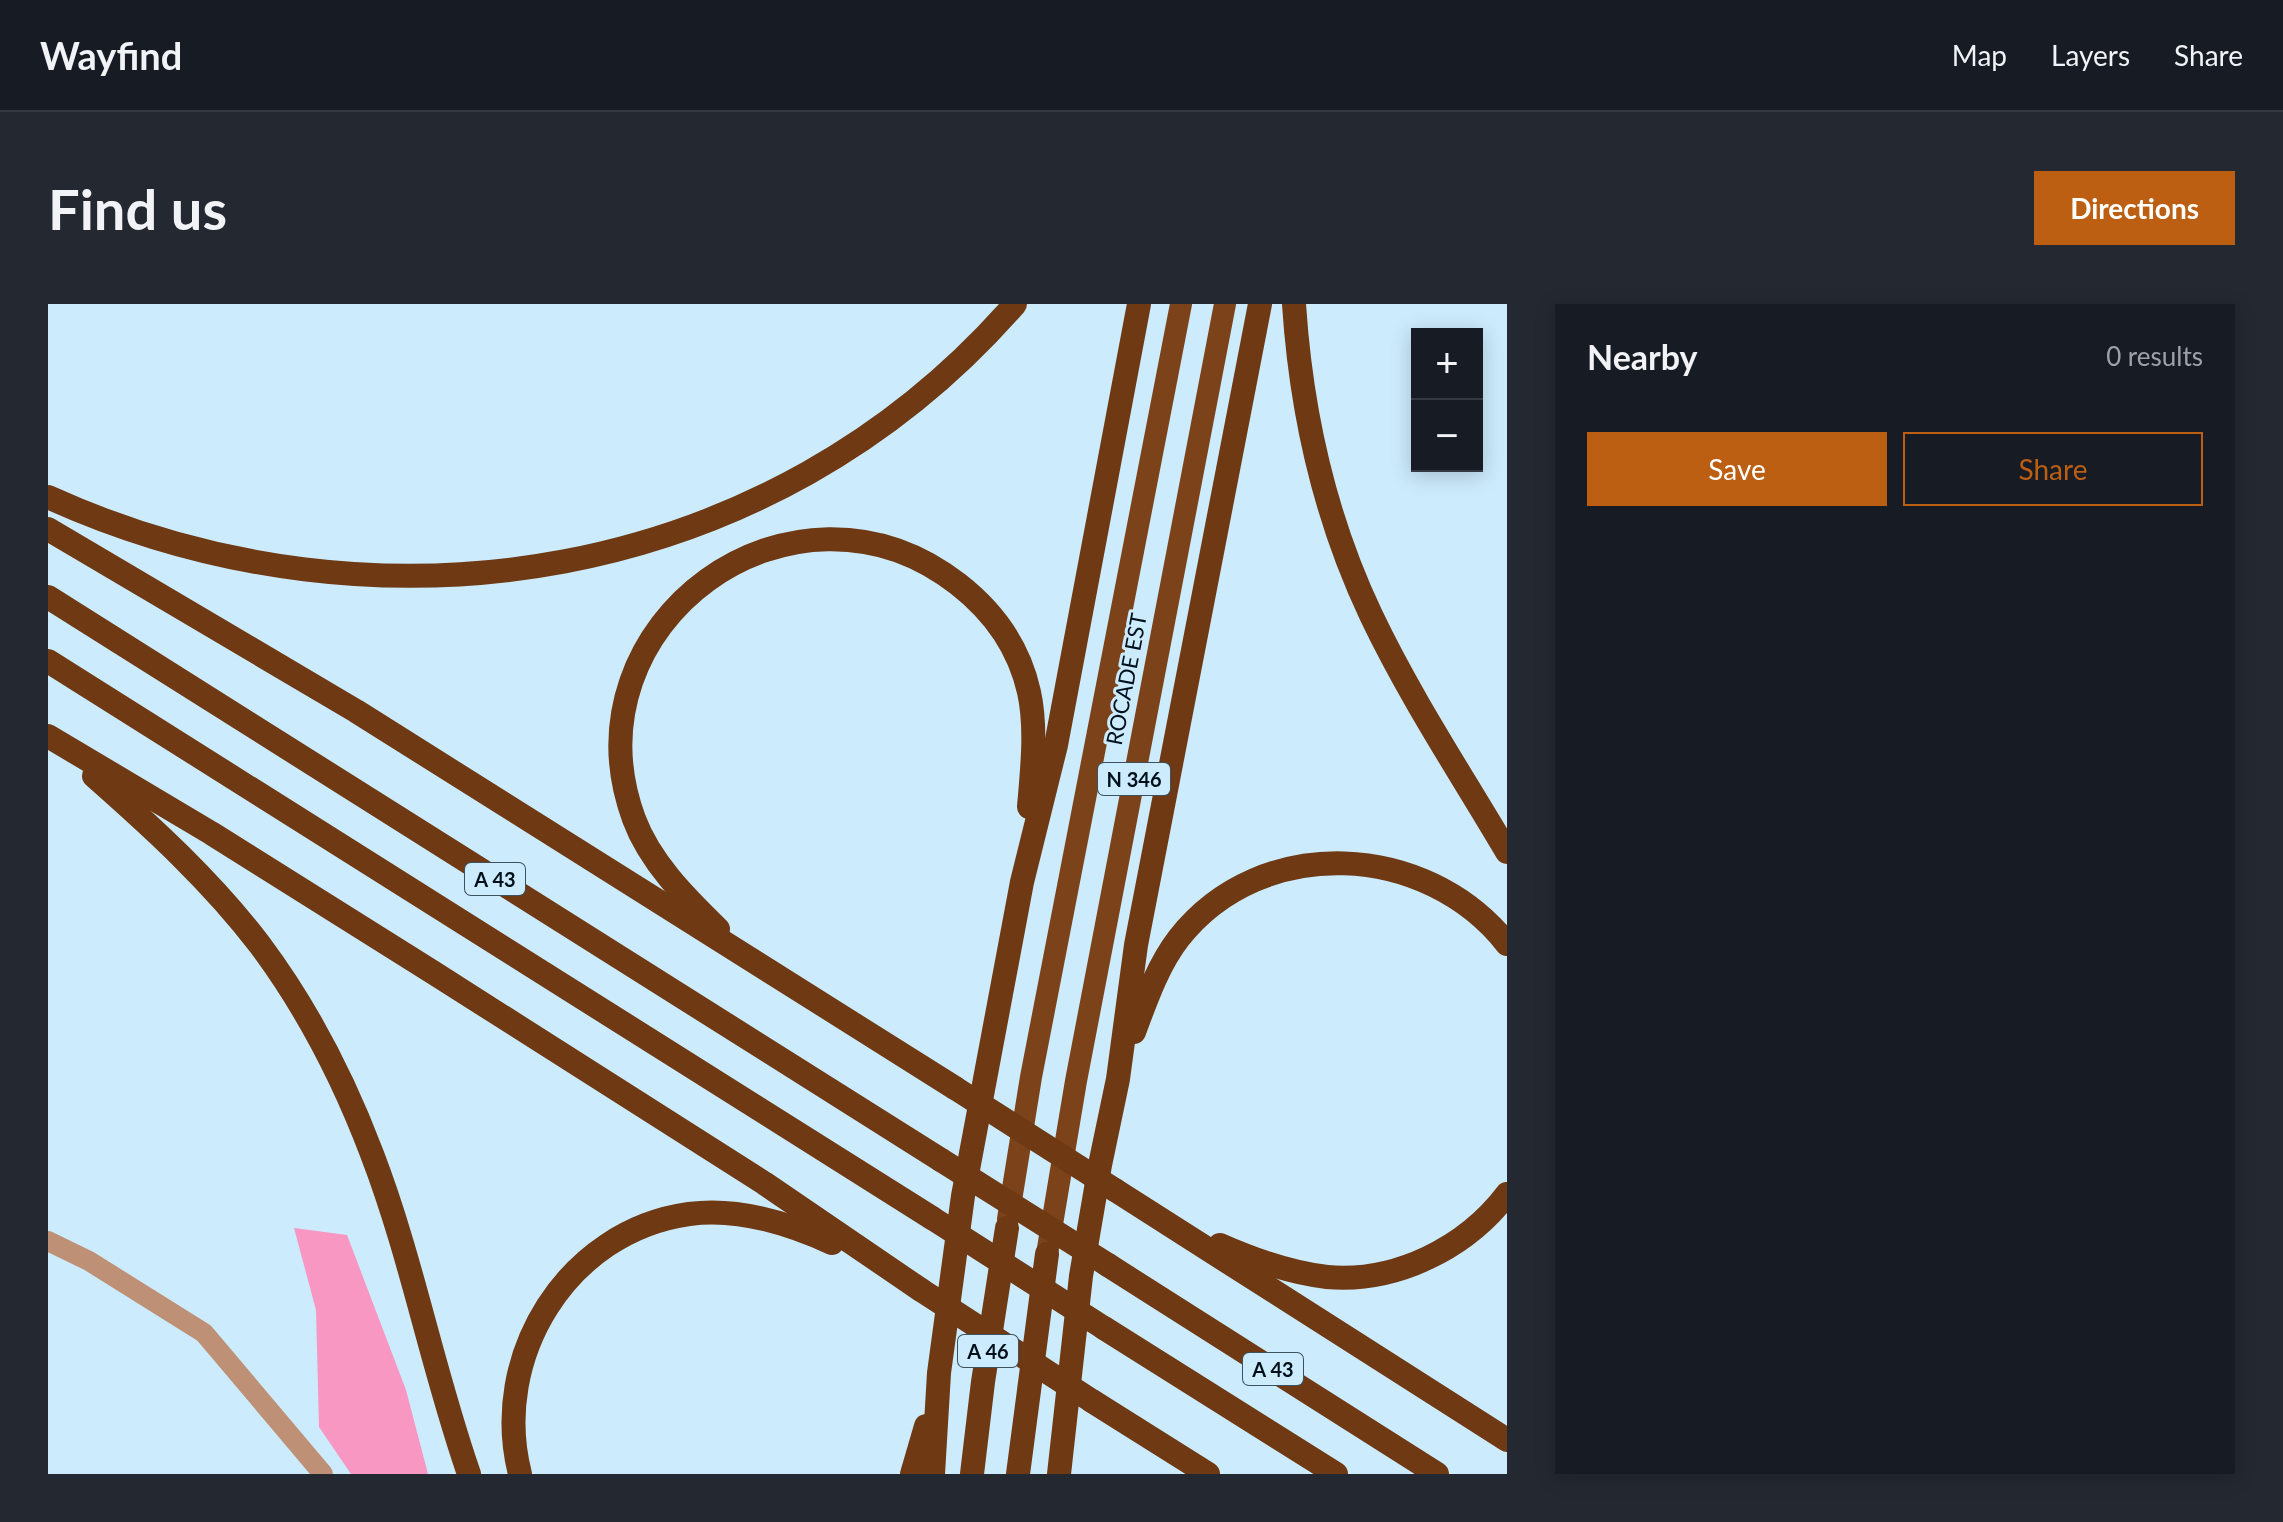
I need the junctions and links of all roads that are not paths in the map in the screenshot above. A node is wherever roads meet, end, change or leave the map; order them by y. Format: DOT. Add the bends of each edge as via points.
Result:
graph roads {
  1 [pos="1015,304"];
  2 [pos="1139,304"];
  3 [pos="1181,304"];
  4 [pos="1225,304"];
  5 [pos="1260,304"];
  6 [pos="1294,304"];
  7 [pos="48,497"];
  8 [pos="48,529"];
  9 [pos="48,597"];
  10 [pos="48,661"];
  11 [pos="49,736"];
  12 [pos="1507,852"];
  13 [pos="1022,882"];
  14 [pos="1507,944"];
  15 [pos="751,961"];
  16 [pos="1118,1079"];
  17 [pos="1507,1194"];
  18 [pos="1158,1218"];
  19 [pos="1007,1228"];
  20 [pos="48,1241"];
  21 [pos="1047,1254"];
  22 [pos="883,1266"];
  23 [pos="939,1373"];
  24 [pos="1507,1440"];
  25 [pos="323,1474"];
  26 [pos="469,1474"];
  27 [pos="520,1474"];
  28 [pos="912,1474"];
  29 [pos="933,1474"];
  30 [pos="972,1474"];
  31 [pos="1018,1474"];
  32 [pos="1059,1474"];
  33 [pos="1208,1474"];
  34 [pos="1336,1474"];
  35 [pos="1437,1474"];
  1 -- 7 [label="highway" via="904,408 833,457 716,516 582,558 456,576 339,575 198,551"];
  2 -- 13 [label="highway" via="1056,745"];
  3 -- 19 [label="highway, ROCADE EST / N 346" via="1031,1077"];
  4 -- 21 [label="highway, ROCADE EST / N 346"];
  5 -- 16 [label="highway" via="1136,945"];
  6 -- 12 [label="highway" via="1313,444 1352,572 1389,652"];
  8 -- 15 [label="highway" via="356,711"];
  9 -- 35 [label="highway, A 43, bridge"];
  10 -- 34 [label="highway, A 43, bridge"];
  11 -- 22 [label="highway" via="434,973 764,1183"];
  11 -- 26 [label="highway" via="210,887 260,946 317,1033 373,1155"];
  13 -- 15 [label="highway" via="1031,772 1030,695 1007,637 991,614 948,576 886,546 825,539 766,549 717,571 666,616 634,673 621,730 625,786 645,844 682,892"];
  13 -- 23 [label="highway" via="963,1196"];
  14 -- 16 [label="highway" via="1481,915 1418,877 1351,862 1286,870 1238,889 1180,937 1151,988"];
  15 -- 18 [label="highway, bridge"];
  16 -- 32 [label="highway" via="1081,1276"];
  17 -- 18 [label="highway" via="1474,1228 1440,1252 1405,1267 1356,1276 1328,1277 1264,1262"];
  18 -- 24 [label="highway"];
  19 -- 30 [label="highway, A 46"];
  20 -- 25 [label="street" via="204,1333"];
  21 -- 31 [label="highway, A 46"];
  22 -- 27 [label="highway" via="783,1223 731,1213 664,1219 622,1236 568,1278 532,1331 513,1403"];
  22 -- 33 [label="highway, bridge"];
  23 -- 28 [label="highway"];
  23 -- 29 [label="highway"];
}
